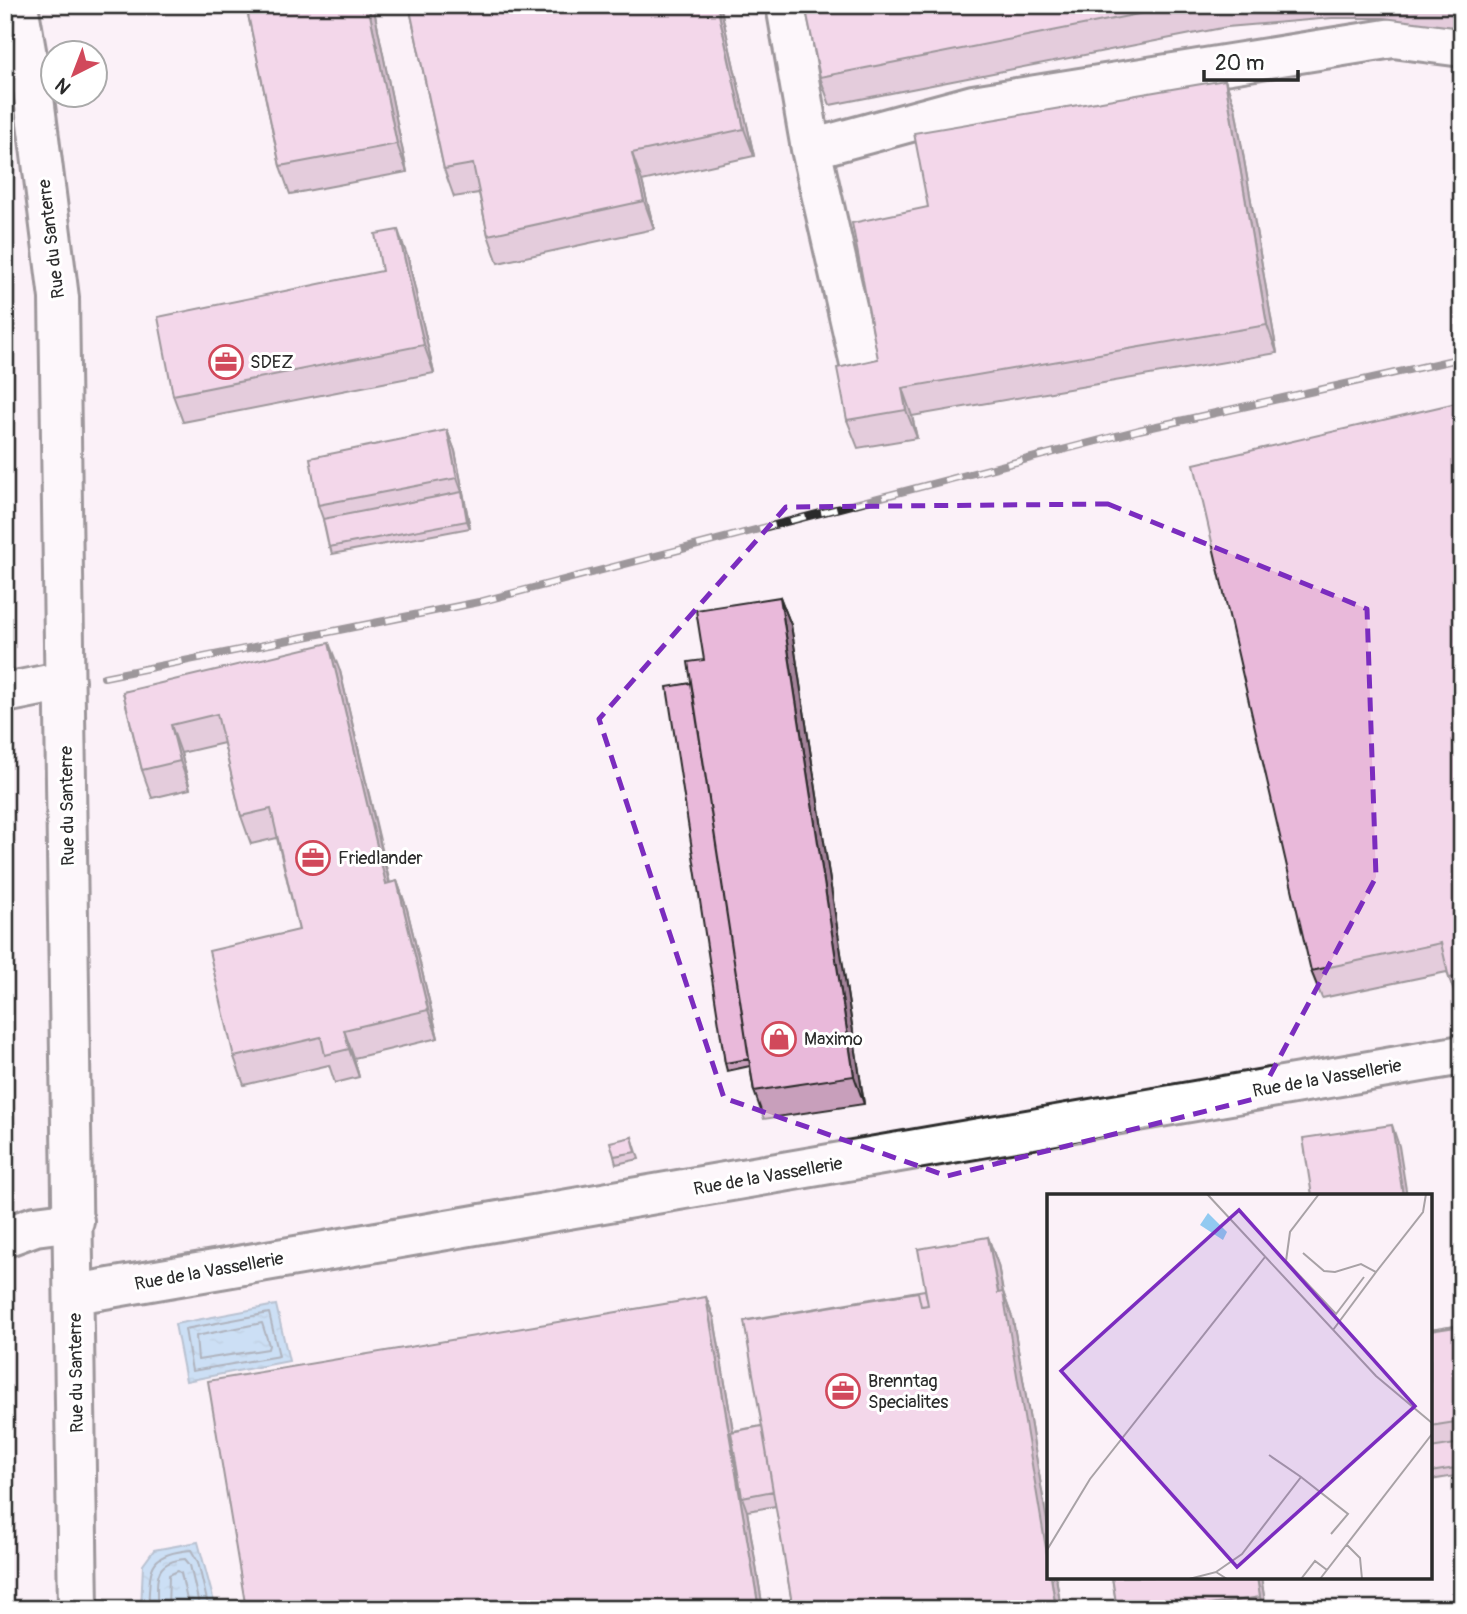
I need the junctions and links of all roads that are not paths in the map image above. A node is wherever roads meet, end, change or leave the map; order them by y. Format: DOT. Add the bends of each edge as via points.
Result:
graph roads {
  1 [pos="18,5"];
  2 [pos="786,5"];
  3 [pos="1462,47"];
  4 [pos="811,149"];
  5 [pos="863,377"];
  6 [pos="65,681"];
  7 [pos="5,693"];
  8 [pos="1462,1055"];
  9 [pos="74,1221"];
  10 [pos="5,1237"];
  11 [pos="75,1294"];
  12 [pos="78,1609"];
  1 -- 6 [label="street, Rue du Santerre" via="59,298"];
  2 -- 4 [label="street"];
  3 -- 4 [label="street" via="1393,38 973,105"];
  4 -- 5 [label="street"];
  6 -- 7 [label="street"];
  6 -- 9 [label="street, Rue du Santerre"];
  8 -- 11 [label="street, Rue de la Vassellerie"];
  9 -- 10 [label="street" via="35,1226"];
  9 -- 11 [label="street, Rue du Santerre"];
  11 -- 12 [label="street, Rue du Santerre"];
}
